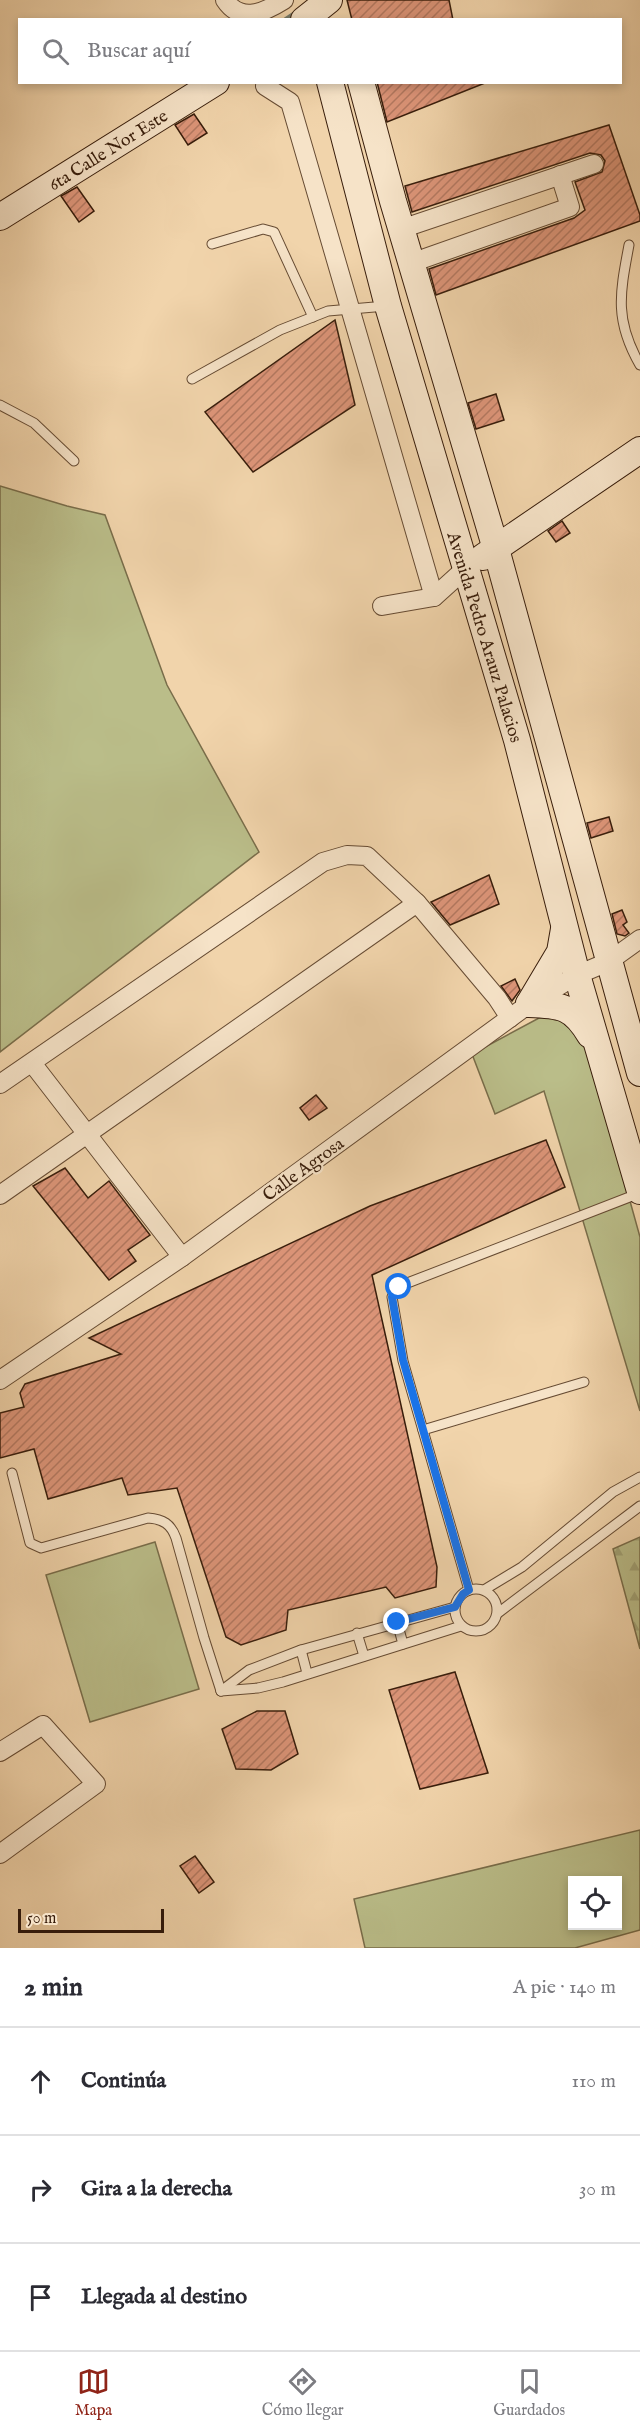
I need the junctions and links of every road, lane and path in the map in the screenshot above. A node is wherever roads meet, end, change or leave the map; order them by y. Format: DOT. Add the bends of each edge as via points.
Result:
graph roads {
  1 [pos="225,0"];
  2 [pos="284,0"];
  3 [pos="327,6"];
  4 [pos="307,18"];
  5 [pos="213,84"];
  6 [pos="330,84"];
  7 [pos="362,84"];
  8 [pos="265,86"];
  9 [pos="594,164"];
  10 [pos="560,175"];
  11 [pos="393,201"];
  12 [pos="361,208"];
  13 [pos="0,218"];
  14 [pos="401,229"];
  15 [pos="212,244"];
  16 [pos="629,245"];
  17 [pos="411,263"];
  18 [pos="388,306"];
  19 [pos="350,308"];
  20 [pos="313,317"];
  21 [pos="439,357"];
  22 [pos="405,364"];
  23 [pos="640,365"];
  24 [pos="192,379"];
  25 [pos="0,405"];
  26 [pos="640,450"];
  27 [pos="74,461"];
  28 [pos="496,549"];
  29 [pos="465,569"];
  30 [pos="434,597"];
  31 [pos="382,606"];
  32 [pos="547,733"];
  33 [pos="517,740"];
  34 [pos="417,903"];
  35 [pos="564,926"];
  36 [pos="640,939"];
  37 [pos="608,962"];
  38 [pos="577,975"];
  39 [pos="519,1011"];
  40 [pos="597,1045"];
  41 [pos="32,1063"];
  42 [pos="640,1073"];
  43 [pos="0,1084"];
  44 [pos="87,1133"];
  45 [pos="640,1192"];
  46 [pos="0,1195"];
  47 [pos="182,1257"];
  48 [pos="0,1380"];
  49 [pos="584,1382"];
  50 [pos="423,1430"];
  51 [pos="12,1473"];
  52 [pos="640,1477"];
  53 [pos="640,1506"];
  54 [pos="469,1590"];
  55 [pos="484,1590"];
  56 [pos="455,1607"];
  57 [pos="498,1613"];
  58 [pos="397,1622"];
  59 [pos="461,1626"];
  60 [pos="357,1633"];
  61 [pos="403,1644"];
  62 [pos="301,1650"];
  63 [pos="364,1656"];
  64 [pos="307,1673"];
  65 [pos="222,1691"];
  66 [pos="0,1752"];
  67 [pos="0,1854"];
  1 -- 2 [label="street" via="246,15 267,11"];
  3 -- 4 [label="street"];
  5 -- 13 [label="street, 6ta Calle Nor Este"];
  6 -- 12 [label="street, Avenida Pedro Arauz Palacios"];
  7 -- 11 [label="street, Avenida Pedro Arauz Palacios"];
  8 -- 19 [label="street" via="290,102"];
  9 -- 10 [label="street"];
  10 -- 14 [label="street"];
  10 -- 17 [label="street" via="570,207"];
  11 -- 12 [label="street"];
  11 -- 14 [label="street, Avenida Pedro Arauz Palacios"];
  12 -- 18 [label="street, Avenida Pedro Arauz Palacios"];
  14 -- 17 [label="street, Avenida Pedro Arauz Palacios"];
  15 -- 20 [label="lane" via="263,229 274,232"];
  16 -- 23 [label="lane" via="620,296 622,319 630,348"];
  17 -- 21 [label="street, Avenida Pedro Arauz Palacios"];
  18 -- 19 [label="lane"];
  18 -- 22 [label="street, Avenida Pedro Arauz Palacios"];
  19 -- 20 [label="lane"];
  19 -- 30 [label="street"];
  20 -- 24 [label="lane" via="280,330"];
  21 -- 22 [label="street"];
  21 -- 28 [label="street, Avenida Pedro Arauz Palacios"];
  22 -- 29 [label="street, Avenida Pedro Arauz Palacios"];
  25 -- 27 [label="lane" via="34,423"];
  26 -- 28 [label="street"];
  28 -- 29 [label="street"];
  28 -- 32 [label="street, Avenida Pedro Arauz Palacios"];
  29 -- 30 [label="street"];
  29 -- 33 [label="street, Avenida Pedro Arauz Palacios"];
  30 -- 31 [label="street"];
  32 -- 33 [label="street"];
  32 -- 37 [label="street, Avenida Pedro Arauz Palacios"];
  33 -- 35 [label="street, Avenida Pedro Arauz Palacios"];
  34 -- 39 [label="street" via="497,998"];
  34 -- 41 [label="street" via="367,856 347,855 323,862"];
  34 -- 44 [label="street"];
  35 -- 38 [label="street, Avenida Pedro Arauz Palacios"];
  35 -- 39 [label="street" via="560,952"];
  36 -- 37 [label="street, Calle Agrosa"];
  37 -- 38 [label="street, Calle Agrosa"];
  37 -- 42 [label="street, Avenida Pedro Arauz Palacios"];
  38 -- 39 [label="street, Calle Agrosa"];
  38 -- 40 [label="street, Avenida Pedro Arauz Palacios"];
  39 -- 40 [label="street" via="565,1007 577,1015"];
  39 -- 47 [label="street, Calle Agrosa"];
  40 -- 45 [label="street, Avenida Pedro Arauz Palacios"];
  41 -- 43 [label="street"];
  41 -- 44 [label="street"];
  44 -- 46 [label="street"];
  44 -- 47 [label="street"];
  45 -- 50 [label="lane" via="395,1289 392,1297 403,1360"];
  47 -- 48 [label="street, Calle Agrosa"];
  49 -- 50 [label="lane"];
  50 -- 54 [label="lane"];
  51 -- 65 [label="lane" via="30,1544 41,1548 148,1518 166,1522 172,1529"];
  52 -- 55 [label="lane" via="613,1492 522,1567"];
  53 -- 57 [label="lane"];
  54 -- 55 [label="lane"];
  54 -- 56 [label="lane"];
  55 -- 57 [label="lane" via="497,1603"];
  56 -- 58 [label="lane"];
  56 -- 59 [label="lane"];
  57 -- 59 [label="lane" via="491,1627 484,1631"];
  58 -- 60 [label="lane"];
  58 -- 61 [label="lane"];
  59 -- 61 [label="lane"];
  60 -- 62 [label="lane"];
  60 -- 63 [label="lane"];
  61 -- 63 [label="lane"];
  62 -- 64 [label="lane"];
  62 -- 65 [label="lane" via="249,1670"];
  63 -- 64 [label="lane"];
  64 -- 65 [label="lane" via="258,1688"];
  66 -- 67 [label="street" via="43,1725 96,1784"];
}
